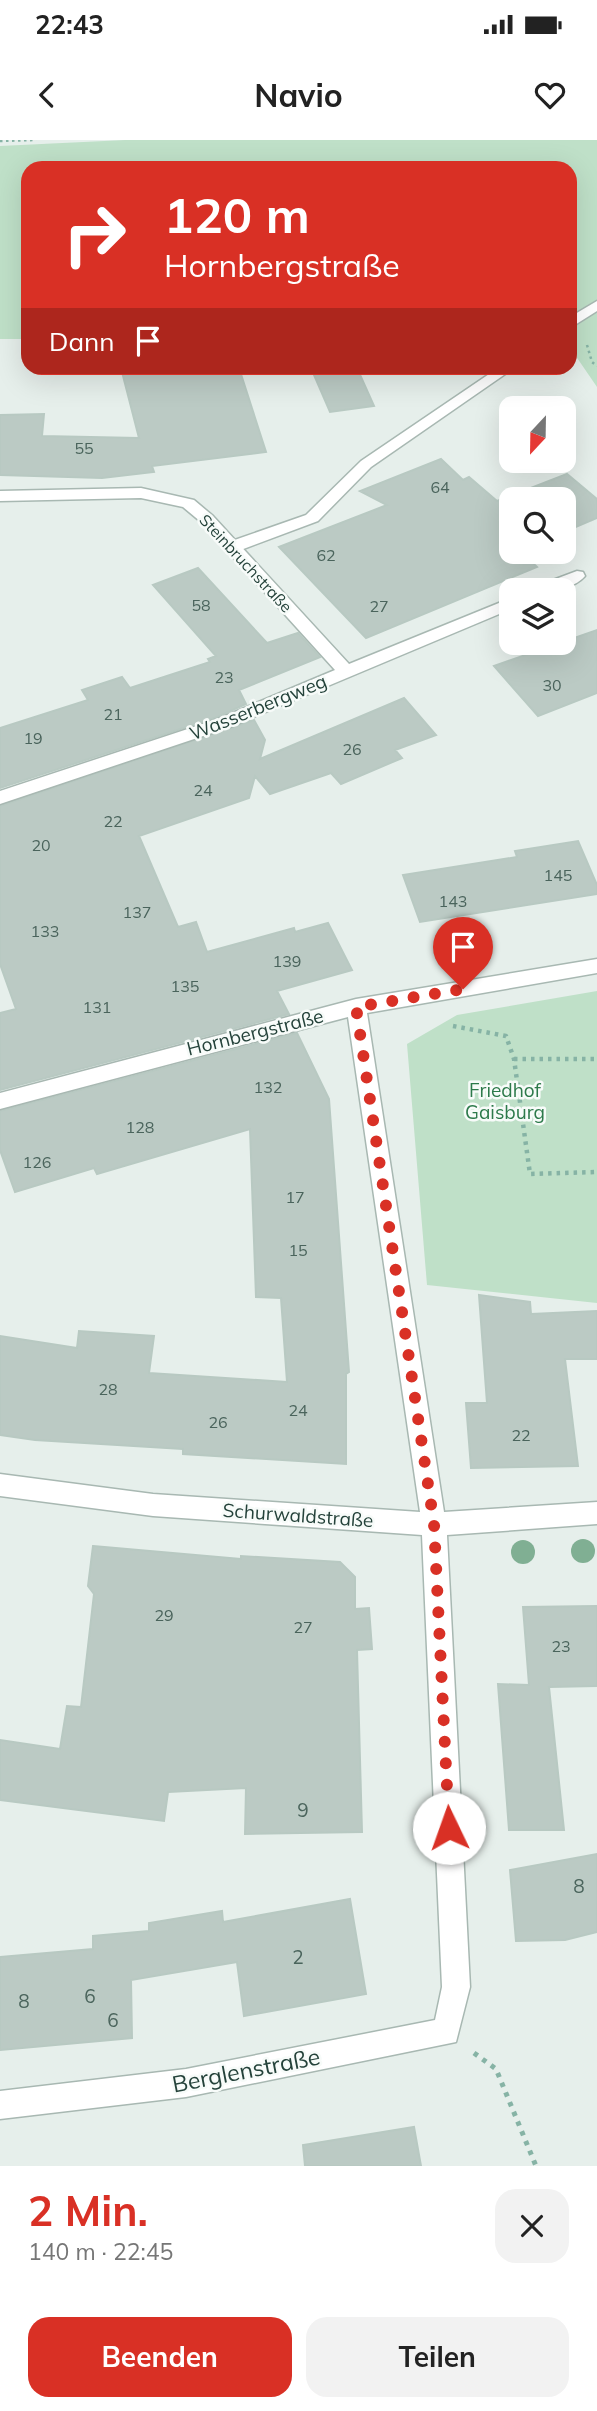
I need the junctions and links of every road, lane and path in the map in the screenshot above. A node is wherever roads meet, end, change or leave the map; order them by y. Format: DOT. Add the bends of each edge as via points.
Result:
graph roads {
  1 [pos="36,140"];
  2 [pos="0,141"];
  3 [pos="597,306"];
  4 [pos="577,319"];
  5 [pos="586,343"];
  6 [pos="597,366"];
  7 [pos="497,375"];
  8 [pos="0,496"];
  9 [pos="232,547"];
  10 [pos="576,576"];
  11 [pos="571,578"];
  12 [pos="499,608"];
  13 [pos="346,671"];
  14 [pos="0,798"];
  15 [pos="597,966"];
  16 [pos="356,1007"];
  17 [pos="597,1059"];
  18 [pos="0,1101"];
  19 [pos="597,1172"];
  20 [pos="0,1485"];
  21 [pos="597,1513"];
  22 [pos="434,1524"];
  23 [pos="446,2032"];
  24 [pos="0,2105"];
  25 [pos="536,2166"];
  1 -- 2 [label="path"];
  3 -- 4 [label="street"];
  5 -- 6 [label="path"];
  7 -- 9 [label="street" via="366,464 312,518"];
  8 -- 9 [label="street, Steinbruchstraße" via="141,493 188,503"];
  9 -- 13 [label="street, Steinbruchstraße"];
  10 -- 11 [label="street"];
  12 -- 13 [label="street, Wasserbergweg"];
  13 -- 14 [label="street, Wasserbergweg" via="224,723"];
  15 -- 16 [label="street, Hornbergstraße"];
  16 -- 18 [label="street, Hornbergstraße"];
  16 -- 22 [label="street"];
  17 -- 19 [label="path" via="514,1059 530,1174"];
  20 -- 22 [label="street, Schurwaldstraße" via="153,1505"];
  21 -- 22 [label="street, Schurwaldstraße"];
  22 -- 23 [label="street" via="456,1987"];
  23 -- 24 [label="street, Berglenstraße" via="186,2083"];
  23 -- 25 [label="path" via="496,2069"];
}
